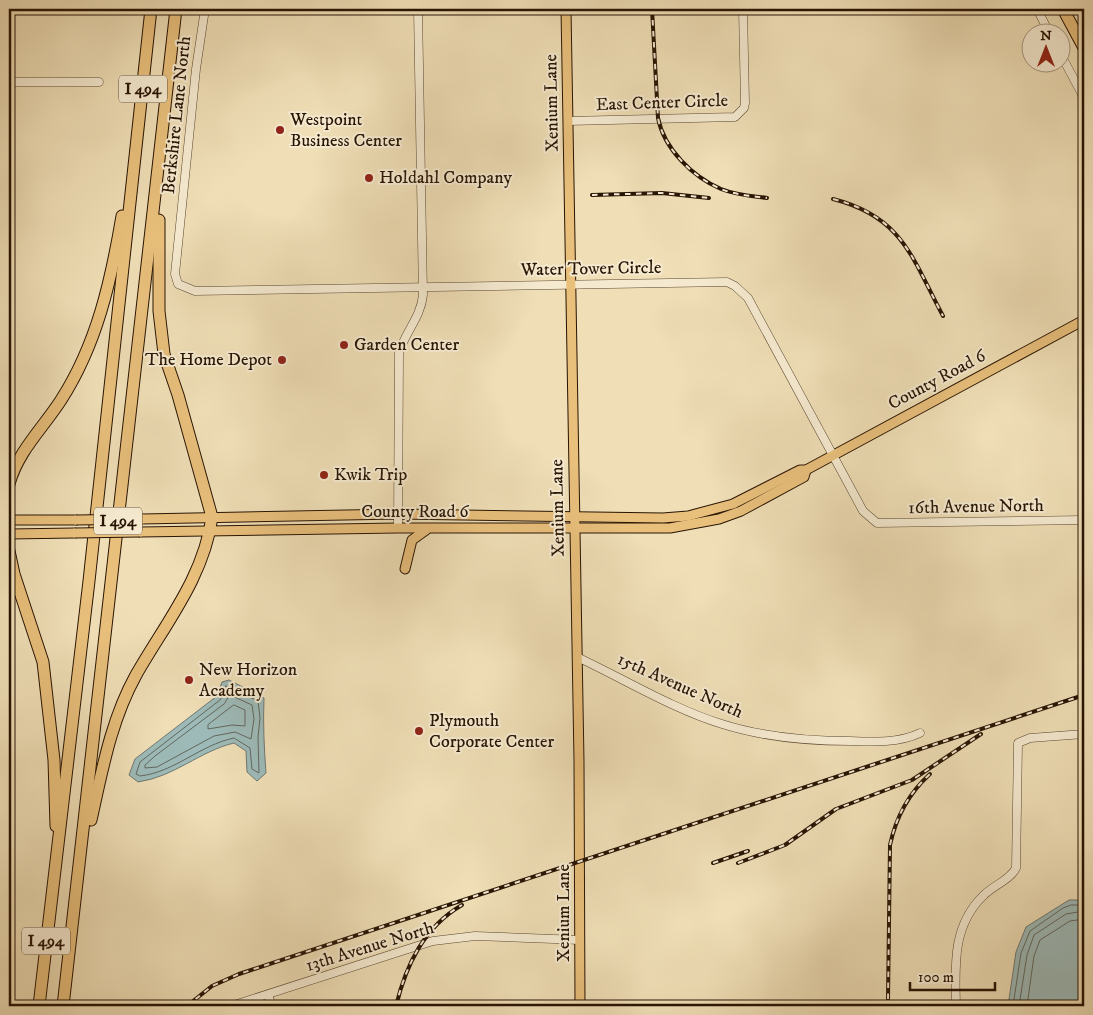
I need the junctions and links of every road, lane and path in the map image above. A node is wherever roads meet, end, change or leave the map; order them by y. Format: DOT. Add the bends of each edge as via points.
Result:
graph roads {
  1 [pos="151,9"];
  2 [pos="176,9"];
  3 [pos="205,9"];
  4 [pos="418,9"];
  5 [pos="566,9"];
  6 [pos="743,9"];
  7 [pos="1037,9"];
  8 [pos="1063,9"];
  9 [pos="1044,22"];
  10 [pos="1084,48"];
  11 [pos="1070,72"];
  12 [pos="9,82"];
  13 [pos="99,82"];
  14 [pos="1084,98"];
  15 [pos="568,121"];
  16 [pos="160,158"];
  17 [pos="134,169"];
  18 [pos="178,284"];
  19 [pos="571,284"];
  20 [pos="423,287"];
  21 [pos="1084,320"];
  22 [pos="833,455"];
  23 [pos="806,470"];
  24 [pos="9,484"];
  25 [pos="398,514"];
  26 [pos="212,517"];
  27 [pos="575,518"];
  28 [pos="870,519"];
  29 [pos="9,520"];
  30 [pos="1084,520"];
  31 [pos="398,528"];
  32 [pos="430,528"];
  33 [pos="575,529"];
  34 [pos="210,530"];
  35 [pos="9,534"];
  36 [pos="9,551"];
  37 [pos="405,569"];
  38 [pos="577,657"];
  39 [pos="920,733"];
  40 [pos="1084,734"];
  41 [pos="58,852"];
  42 [pos="78,883"];
  43 [pos="580,940"];
  44 [pos="268,995"];
  45 [pos="39,1006"];
  46 [pos="63,1006"];
  47 [pos="231,1006"];
  48 [pos="272,1006"];
  49 [pos="580,1006"];
  50 [pos="956,1006"];
  1 -- 17 [label="highway, I 494"];
  2 -- 16 [label="highway, I 494"];
  3 -- 18 [label="street, Berkshire Lane North" via="184,185 176,274"];
  4 -- 20 [label="street"];
  5 -- 15 [label="main road, Xenium Lane"];
  6 -- 15 [label="street, East Center Circle" via="745,103 736,117"];
  7 -- 9 [label="street"];
  8 -- 10 [label="highway"];
  11 -- 14 [label="street"];
  12 -- 13 [label="street"];
  15 -- 19 [label="main road, Xenium Lane"];
  16 -- 26 [label="highway" via="159,311 164,354"];
  16 -- 42 [label="highway, I 494"];
  17 -- 24 [label="highway" via="127,185 102,313 88,350 62,400 19,458"];
  17 -- 41 [label="highway, I 494"];
  18 -- 20 [label="street, Water Tower Circle" via="195,291"];
  19 -- 20 [label="street, Water Tower Circle"];
  19 -- 22 [label="street, Water Tower Circle" via="718,281 736,286 748,298"];
  19 -- 27 [label="main road, Xenium Lane"];
  20 -- 25 [label="street" via="419,316 406,333 399,353"];
  21 -- 22 [label="main road, County Road 6"];
  22 -- 23 [label="main road, County Road 6"];
  22 -- 28 [label="street, Water Tower Circle"];
  23 -- 27 [label="main road, County Road 6" via="800,470 733,504 688,516"];
  23 -- 33 [label="main road, County Road 6" via="804,477 773,495 719,519 670,528"];
  25 -- 26 [label="main road, County Road 6"];
  25 -- 27 [label="main road, County Road 6"];
  25 -- 31 [label="street"];
  26 -- 29 [label="main road, County Road 6, bridge"];
  26 -- 34 [label="highway"];
  27 -- 33 [label="main road, Xenium Lane"];
  28 -- 30 [label="street, 16th Avenue North" via="877,523"];
  31 -- 32 [label="main road, County Road 6"];
  31 -- 34 [label="main road, County Road 6"];
  32 -- 33 [label="main road, County Road 6"];
  32 -- 37 [label="main road" via="412,540"];
  33 -- 38 [label="main road, Xenium Lane"];
  34 -- 35 [label="main road, County Road 6, bridge"];
  34 -- 42 [label="highway" via="176,612 136,675 114,724"];
  36 -- 41 [label="highway" via="43,662 54,760"];
  38 -- 39 [label="street, 15th Avenue North" via="696,714 745,731 800,739 857,742 907,739"];
  38 -- 43 [label="main road, Xenium Lane"];
  40 -- 50 [label="street" via="1030,738 1018,743 1016,868 976,903 961,930 956,961"];
  41 -- 45 [label="highway, I 494"];
  42 -- 46 [label="highway, I 494"];
  43 -- 44 [label="street, 13th Avenue North" via="475,936 433,941"];
  43 -- 49 [label="main road, Xenium Lane"];
  44 -- 47 [label="street, 13th Avenue North"];
  44 -- 48 [label="street"];
}
